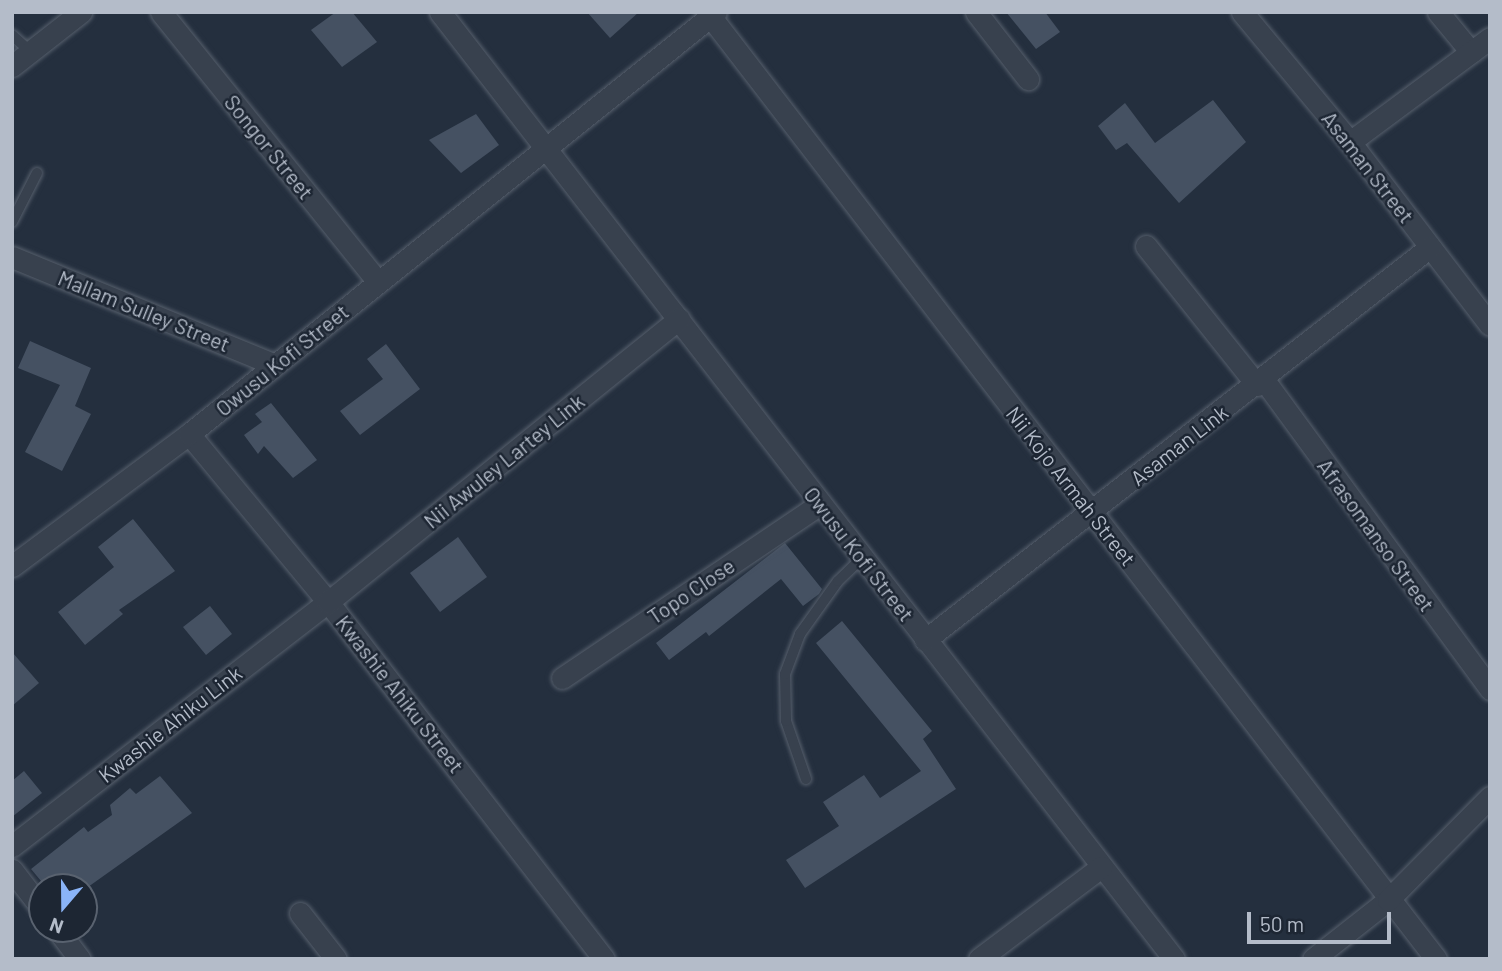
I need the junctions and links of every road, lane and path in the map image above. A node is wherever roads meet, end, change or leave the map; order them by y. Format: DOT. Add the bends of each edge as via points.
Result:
graph roads {
  1 [pos="81,12"];
  2 [pos="161,12"];
  3 [pos="440,12"];
  4 [pos="976,12"];
  5 [pos="1242,12"];
  6 [pos="1438,12"];
  7 [pos="711,14"];
  8 [pos="12,35"];
  9 [pos="1490,38"];
  10 [pos="31,52"];
  11 [pos="1471,52"];
  12 [pos="12,66"];
  13 [pos="1028,79"];
  14 [pos="1350,142"];
  15 [pos="546,146"];
  16 [pos="37,173"];
  17 [pos="12,222"];
  18 [pos="1146,246"];
  19 [pos="1430,247"];
  20 [pos="12,257"];
  21 [pos="378,282"];
  22 [pos="679,320"];
  23 [pos="1490,325"];
  24 [pos="275,365"];
  25 [pos="1261,382"];
  26 [pos="189,434"];
  27 [pos="820,504"];
  28 [pos="1091,513"];
  29 [pos="21,548"];
  30 [pos="862,558"];
  31 [pos="12,566"];
  32 [pos="328,602"];
  33 [pos="925,640"];
  34 [pos="562,678"];
  35 [pos="1490,689"];
  36 [pos="806,779"];
  37 [pos="1490,797"];
  38 [pos="12,846"];
  39 [pos="1101,867"];
  40 [pos="12,870"];
  41 [pos="28,891"];
  42 [pos="1388,900"];
  43 [pos="300,913"];
  44 [pos="68,943"];
  45 [pos="80,959"];
  46 [pos="336,959"];
  47 [pos="604,959"];
  48 [pos="979,959"];
  49 [pos="1174,959"];
  50 [pos="1313,959"];
  51 [pos="1436,959"];
  1 -- 10 [label="street"];
  2 -- 21 [label="street, Songor Street"];
  3 -- 15 [label="street, Owusu Kofi Street"];
  4 -- 13 [label="street"];
  5 -- 14 [label="street, Asaman Street"];
  6 -- 11 [label="street"];
  7 -- 15 [label="street, Owusu Kofi Street"];
  7 -- 28 [label="street, Nii Kojo Armah Street"];
  8 -- 10 [label="lane"];
  9 -- 11 [label="street"];
  10 -- 12 [label="street"];
  11 -- 14 [label="street"];
  14 -- 19 [label="street, Asaman Street"];
  15 -- 21 [label="street, Owusu Kofi Street"];
  15 -- 22 [label="street, Owusu Kofi Street"];
  16 -- 17 [label="lane"];
  18 -- 25 [label="street, Afrasomanso Street"];
  19 -- 23 [label="street, Asaman Street"];
  19 -- 25 [label="street, Asaman Link"];
  20 -- 24 [label="street, Mallam Sulley Street"];
  21 -- 24 [label="street, Owusu Kofi Street"];
  22 -- 27 [label="street, Owusu Kofi Street"];
  22 -- 32 [label="street, Nii Awuley Lartey Link"];
  24 -- 26 [label="street, Owusu Kofi Street"];
  25 -- 28 [label="street, Asaman Link"];
  25 -- 35 [label="street, Afrasomanso Street"];
  26 -- 29 [label="street, Owusu Kofi Street"];
  26 -- 32 [label="street, Kwashie Ahiku Street"];
  27 -- 30 [label="street, Owusu Kofi Street"];
  27 -- 34 [label="street, Topo Close"];
  28 -- 33 [label="street, Asaman Link"];
  28 -- 42 [label="street, Nii Kojo Armah Street"];
  29 -- 31 [label="street, Owusu Kofi Street"];
  30 -- 33 [label="street, Owusu Kofi Street"];
  30 -- 36 [label="lane" via="838,581 800,634 785,674 786,720"];
  32 -- 38 [label="street, Kwashie Ahiku Link"];
  32 -- 47 [label="street, Kwashie Ahiku Street"];
  33 -- 39 [label="street, Owusu Kofi Street"];
  37 -- 42 [label="street"];
  39 -- 48 [label="street"];
  39 -- 49 [label="street, Owusu Kofi Street"];
  40 -- 41 [label="street"];
  42 -- 50 [label="street"];
  42 -- 51 [label="street, Nii Kojo Armah Street"];
  43 -- 46 [label="street"];
  44 -- 45 [label="street"];
}
